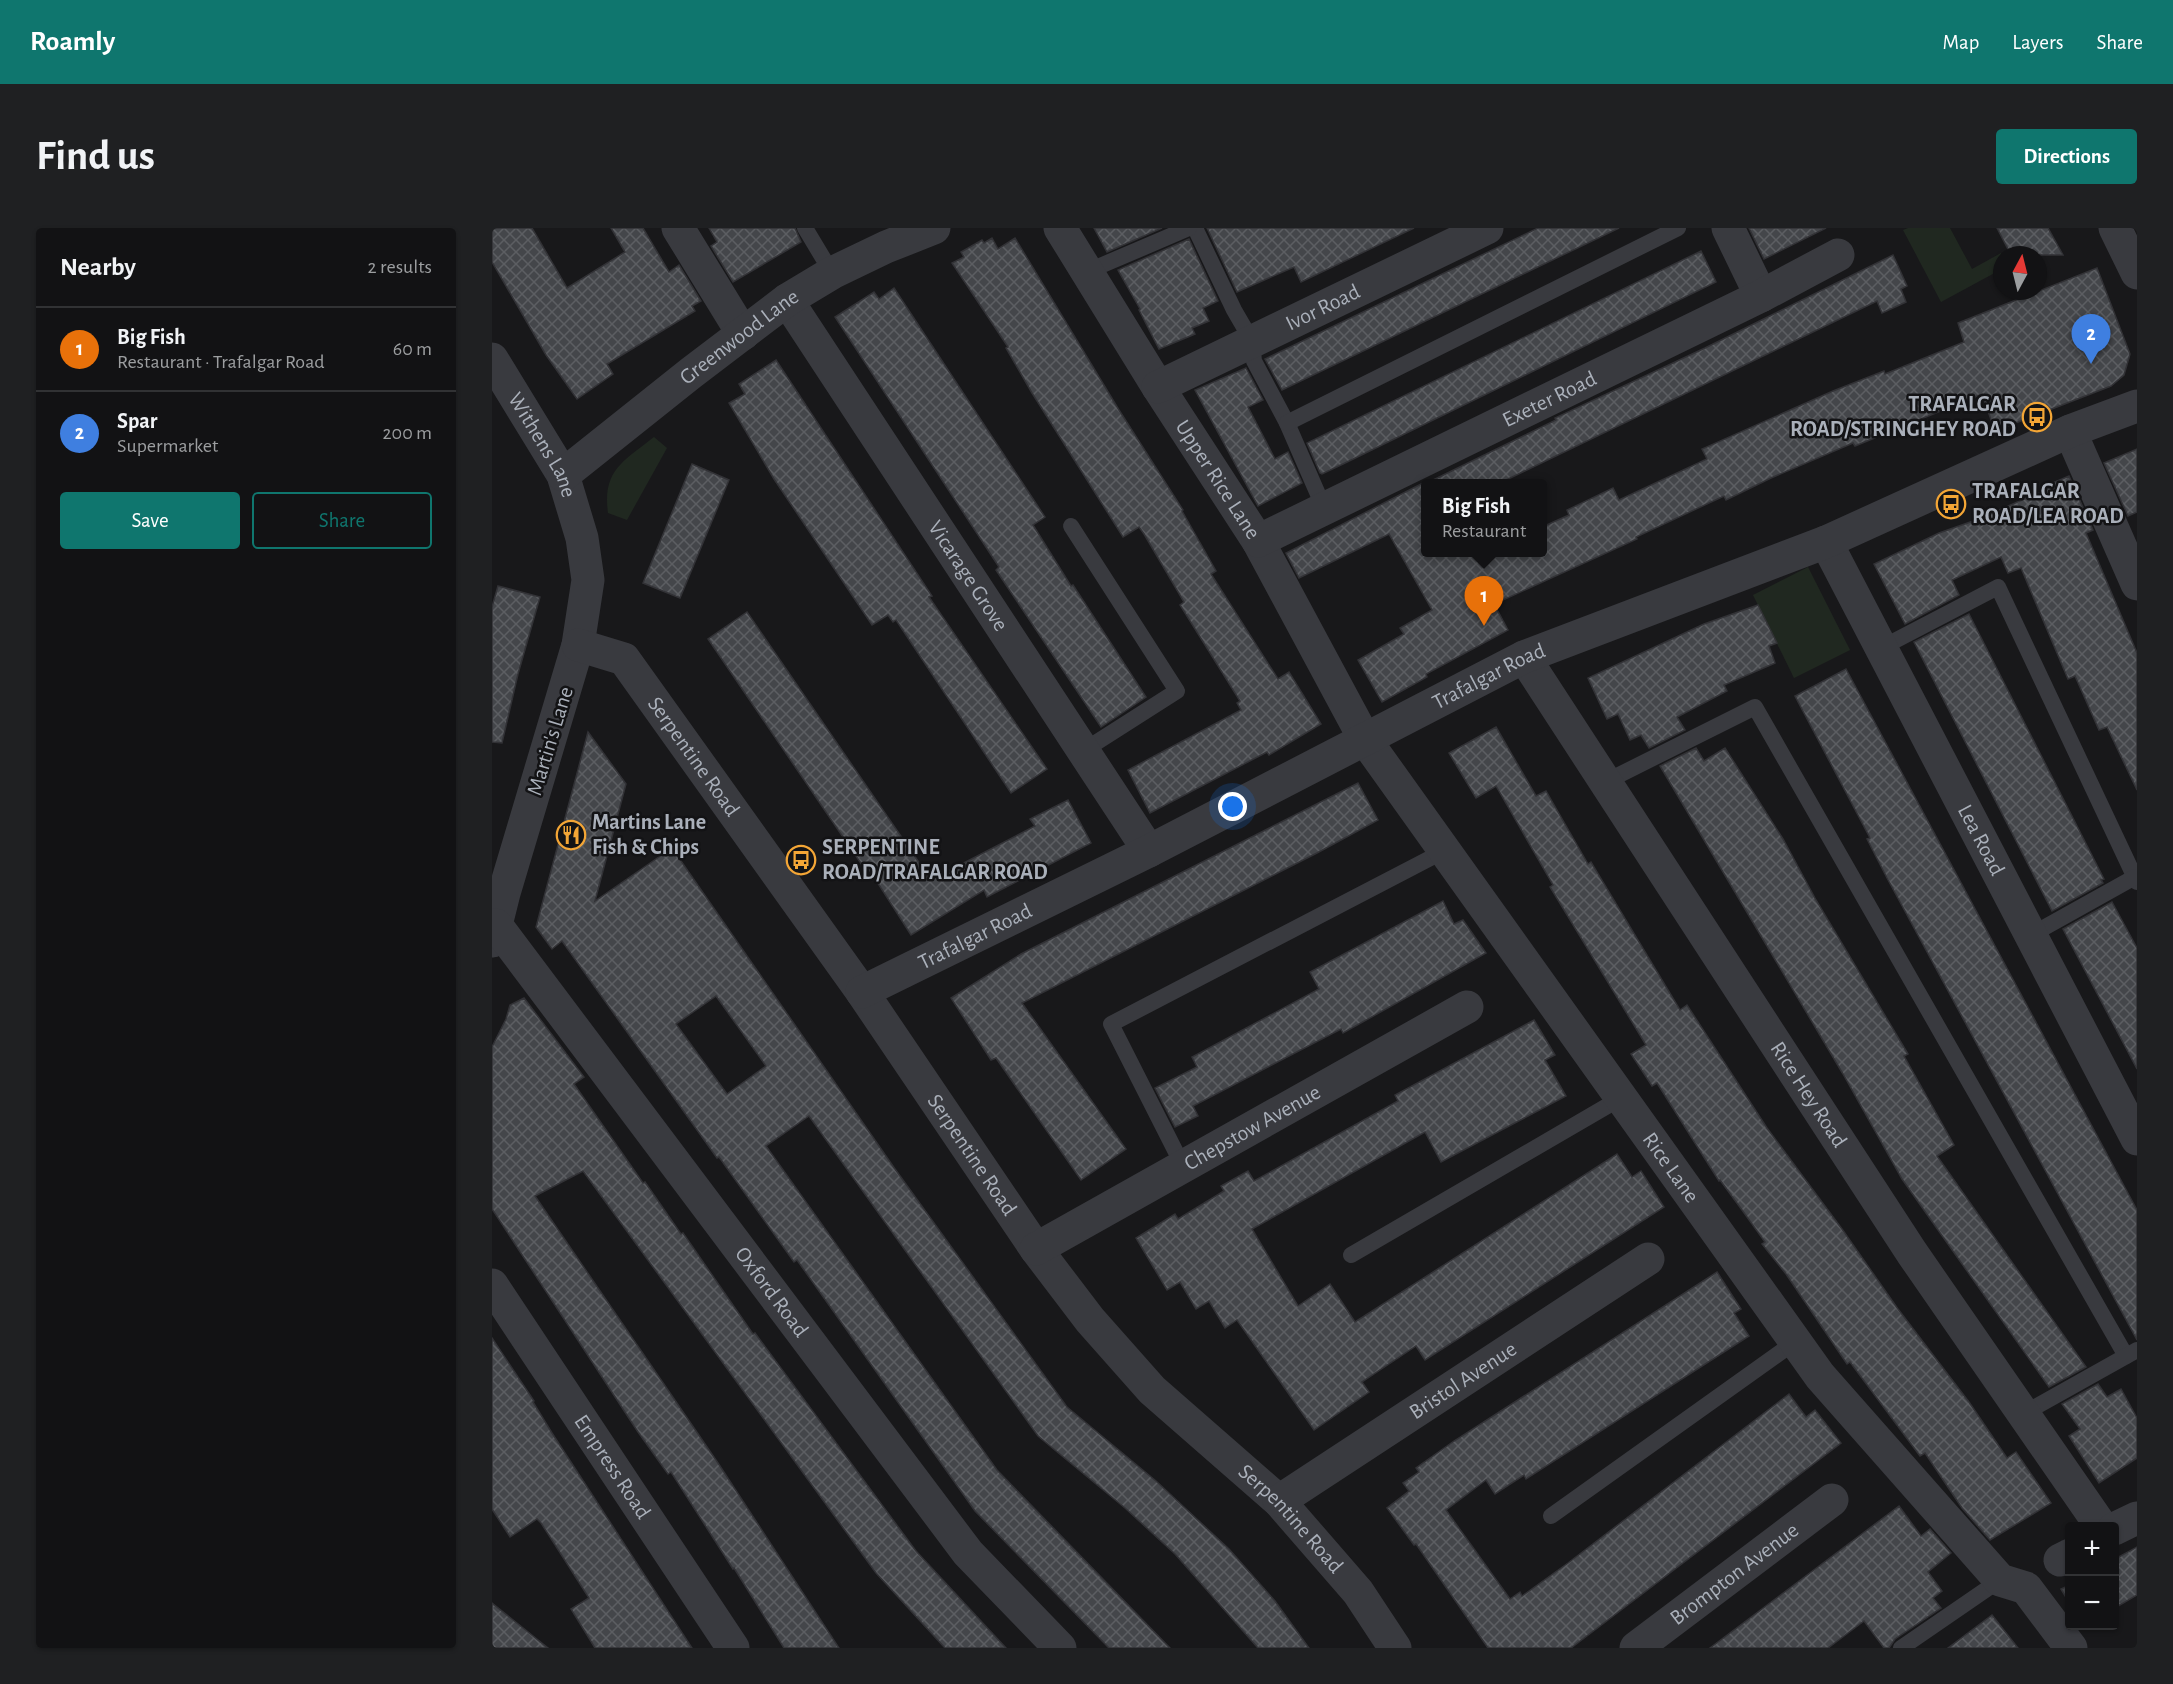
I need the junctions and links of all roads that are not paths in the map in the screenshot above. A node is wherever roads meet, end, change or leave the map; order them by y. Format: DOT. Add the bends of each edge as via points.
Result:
graph roads {
  1 [pos="678,228"];
  2 [pos="805,228"];
  3 [pos="934,228"];
  4 [pos="1060,228"];
  5 [pos="1189,228"];
  6 [pos="1195,228"];
  7 [pos="1487,228"];
  8 [pos="1678,228"];
  9 [pos="1728,228"];
  10 [pos="2115,228"];
  11 [pos="1838,255"];
  12 [pos="1086,272"];
  13 [pos="832,273"];
  14 [pos="2137,273"];
  15 [pos="1761,296"];
  16 [pos="788,300"];
  17 [pos="743,334"];
  18 [pos="1252,341"];
  19 [pos="492,359"];
  20 [pos="1158,387"];
  21 [pos="2137,406"];
  22 [pos="1287,423"];
  23 [pos="2070,430"];
  24 [pos="563,475"];
  25 [pos="1324,508"];
  26 [pos="1071,526"];
  27 [pos="582,538"];
  28 [pos="1258,541"];
  29 [pos="1826,542"];
  30 [pos="2137,584"];
  31 [pos="578,645"];
  32 [pos="1881,648"];
  33 [pos="1524,657"];
  34 [pos="1364,738"];
  35 [pos="1083,751"];
  36 [pos="1605,782"];
  37 [pos="1149,851"];
  38 [pos="1444,851"];
  39 [pos="2136,879"];
  40 [pos="494,933"];
  41 [pos="2031,935"];
  42 [pos="862,992"];
  43 [pos="1467,1007"];
  44 [pos="1621,1098"];
  45 [pos="2137,1139"];
  46 [pos="1183,1167"];
  47 [pos="1036,1249"];
  48 [pos="1351,1255"];
  49 [pos="1648,1259"];
  50 [pos="492,1286"];
  51 [pos="1795,1342"];
  52 [pos="2132,1353"];
  53 [pos="2023,1414"];
  54 [pos="1832,1500"];
  55 [pos="1280,1501"];
  56 [pos="1551,1516"];
  57 [pos="2137,1518"];
  58 [pos="2098,1522"];
  59 [pos="2119,1527"];
  60 [pos="2000,1580"];
  61 [pos="733,1648"];
  62 [pos="1060,1648"];
  63 [pos="1395,1648"];
  64 [pos="1636,1648"];
  65 [pos="1901,1648"];
  66 [pos="2071,1648"];
  1 -- 17 [label="street"];
  2 -- 13 [label="lane"];
  3 -- 13 [label="street, Greenwood Lane"];
  4 -- 12 [label="street, Upper Rice Lane"];
  5 -- 12 [label="lane"];
  6 -- 18 [label="lane"];
  7 -- 18 [label="street, Ivor Road"];
  8 -- 22 [label="lane"];
  9 -- 15 [label="street"];
  10 -- 14 [label="street"];
  11 -- 15 [label="street, Exeter Road"];
  12 -- 20 [label="street, Upper Rice Lane"];
  13 -- 16 [label="street, Greenwood Lane"];
  15 -- 25 [label="street, Exeter Road"];
  16 -- 17 [label="street, Greenwood Lane"];
  16 -- 35 [label="street, Vicarage Grove"];
  17 -- 24 [label="street, Greenwood Lane"];
  18 -- 20 [label="street, Ivor Road"];
  18 -- 22 [label="lane" via="1254,361"];
  19 -- 24 [label="street, Withens Lane"];
  20 -- 28 [label="street, Upper Rice Lane"];
  21 -- 23 [label="street, Trafalgar Road"];
  22 -- 25 [label="lane"];
  23 -- 29 [label="street, Trafalgar Road"];
  23 -- 30 [label="street"];
  24 -- 27 [label="street, Withens Lane"];
  25 -- 28 [label="street, Exeter Road"];
  26 -- 35 [label="lane" via="1177,691"];
  27 -- 31 [label="street, Martin's Lane" via="588,580"];
  28 -- 34 [label="street, Upper Rice Lane"];
  29 -- 32 [label="street, Lea Road"];
  29 -- 33 [label="street, Trafalgar Road"];
  31 -- 40 [label="street, Martin's Lane"];
  31 -- 42 [label="street, Serpentine Road" via="624,659"];
  32 -- 39 [label="lane" via="1998,587"];
  32 -- 41 [label="street, Lea Road"];
  33 -- 34 [label="street, Trafalgar Road"];
  33 -- 36 [label="street, Rice Hey Road"];
  34 -- 37 [label="street, Trafalgar Road"];
  34 -- 38 [label="street, Rice Lane"];
  35 -- 37 [label="street, Vicarage Grove"];
  36 -- 52 [label="lane" via="1755,707"];
  36 -- 53 [label="street, Rice Hey Road" via="1912,1253"];
  37 -- 42 [label="street, Trafalgar Road"];
  38 -- 44 [label="street, Rice Lane"];
  38 -- 46 [label="lane" via="1111,1024"];
  39 -- 41 [label="lane"];
  40 -- 62 [label="street, Oxford Road" via="968,1553"];
  41 -- 45 [label="street, Lea Road"];
  42 -- 47 [label="street, Serpentine Road"];
  43 -- 46 [label="street, Chepstow Avenue"];
  44 -- 48 [label="lane"];
  44 -- 51 [label="street, Rice Lane"];
  46 -- 47 [label="street, Chepstow Avenue"];
  47 -- 55 [label="street, Serpentine Road" via="1090,1320 1152,1390"];
  49 -- 55 [label="street, Bristol Avenue"];
  50 -- 61 [label="street, Empress Road"];
  51 -- 56 [label="lane"];
  51 -- 60 [label="street, Rice Lane" via="1820,1376"];
  52 -- 53 [label="lane"];
  53 -- 58 [label="street, Rice Hey Road"];
  54 -- 64 [label="street, Brompton Avenue"];
  55 -- 63 [label="street, Serpentine Road" via="1358,1592"];
  57 -- 59 [label="street"];
  60 -- 65 [label="lane"];
  60 -- 66 [label="street" via="2026,1588"];
}
